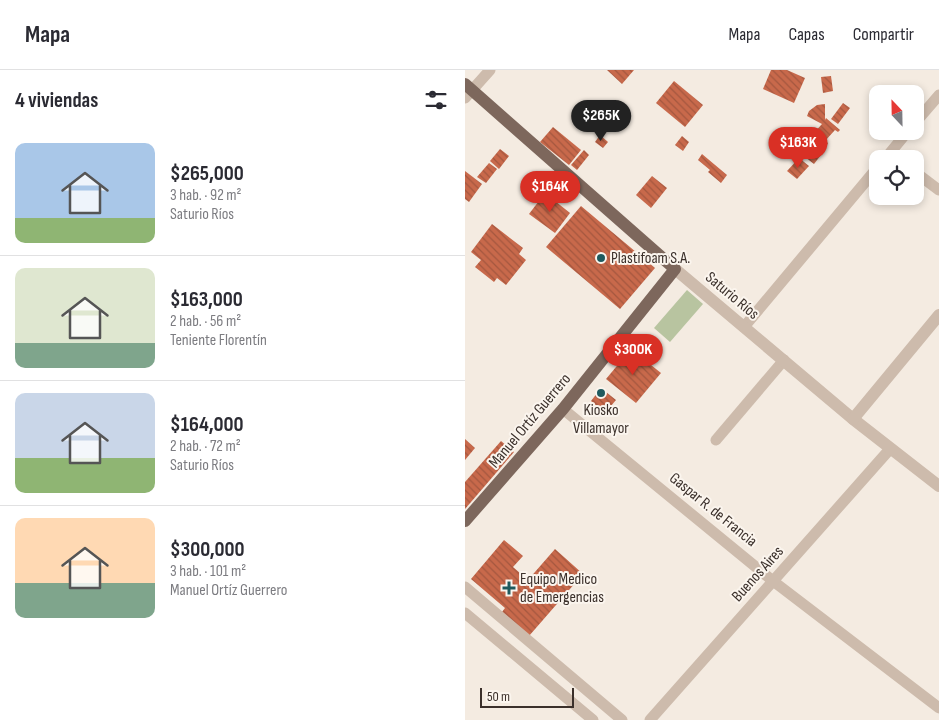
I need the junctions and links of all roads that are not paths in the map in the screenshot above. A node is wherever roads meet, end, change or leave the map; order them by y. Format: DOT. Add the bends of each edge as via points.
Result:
graph roads {
  1 [pos="490,70"];
  2 [pos="467,90"];
  3 [pos="939,95"];
  4 [pos="924,112"];
  5 [pos="869,178"];
  6 [pos="924,179"];
  7 [pos="939,190"];
  8 [pos="675,269"];
  9 [pos="939,315"];
  10 [pos="744,327"];
  11 [pos="784,360"];
  12 [pos="563,409"];
  13 [pos="853,419"];
  14 [pos="716,440"];
  15 [pos="890,449"];
  16 [pos="939,486"];
  17 [pos="465,522"];
  18 [pos="773,581"];
  19 [pos="465,587"];
  20 [pos="465,613"];
  21 [pos="939,708"];
  22 [pos="593,720"];
  23 [pos="622,720"];
  24 [pos="650,720"];
  1 -- 2 [label="street"];
  2 -- 8 [label="main road, Saturio Ríos"];
  3 -- 4 [label="street"];
  5 -- 10 [label="street"];
  6 -- 7 [label="street"];
  8 -- 10 [label="street, Saturio Ríos"];
  8 -- 12 [label="main road, Manuel Ortíz Guerrero"];
  9 -- 13 [label="street"];
  10 -- 11 [label="street, Saturio Ríos"];
  11 -- 13 [label="street, Saturio Ríos"];
  11 -- 14 [label="street"];
  12 -- 17 [label="main road, Manuel Ortíz Guerrero"];
  12 -- 18 [label="street, Gaspar R. de Francia"];
  13 -- 15 [label="street, Saturio Ríos"];
  15 -- 16 [label="street, Saturio Ríos"];
  15 -- 18 [label="street, Buenos Aires"];
  18 -- 21 [label="street, Gaspar R. de Francia"];
  18 -- 24 [label="street, Buenos Aires"];
  19 -- 23 [label="street"];
  20 -- 22 [label="street"];
}
